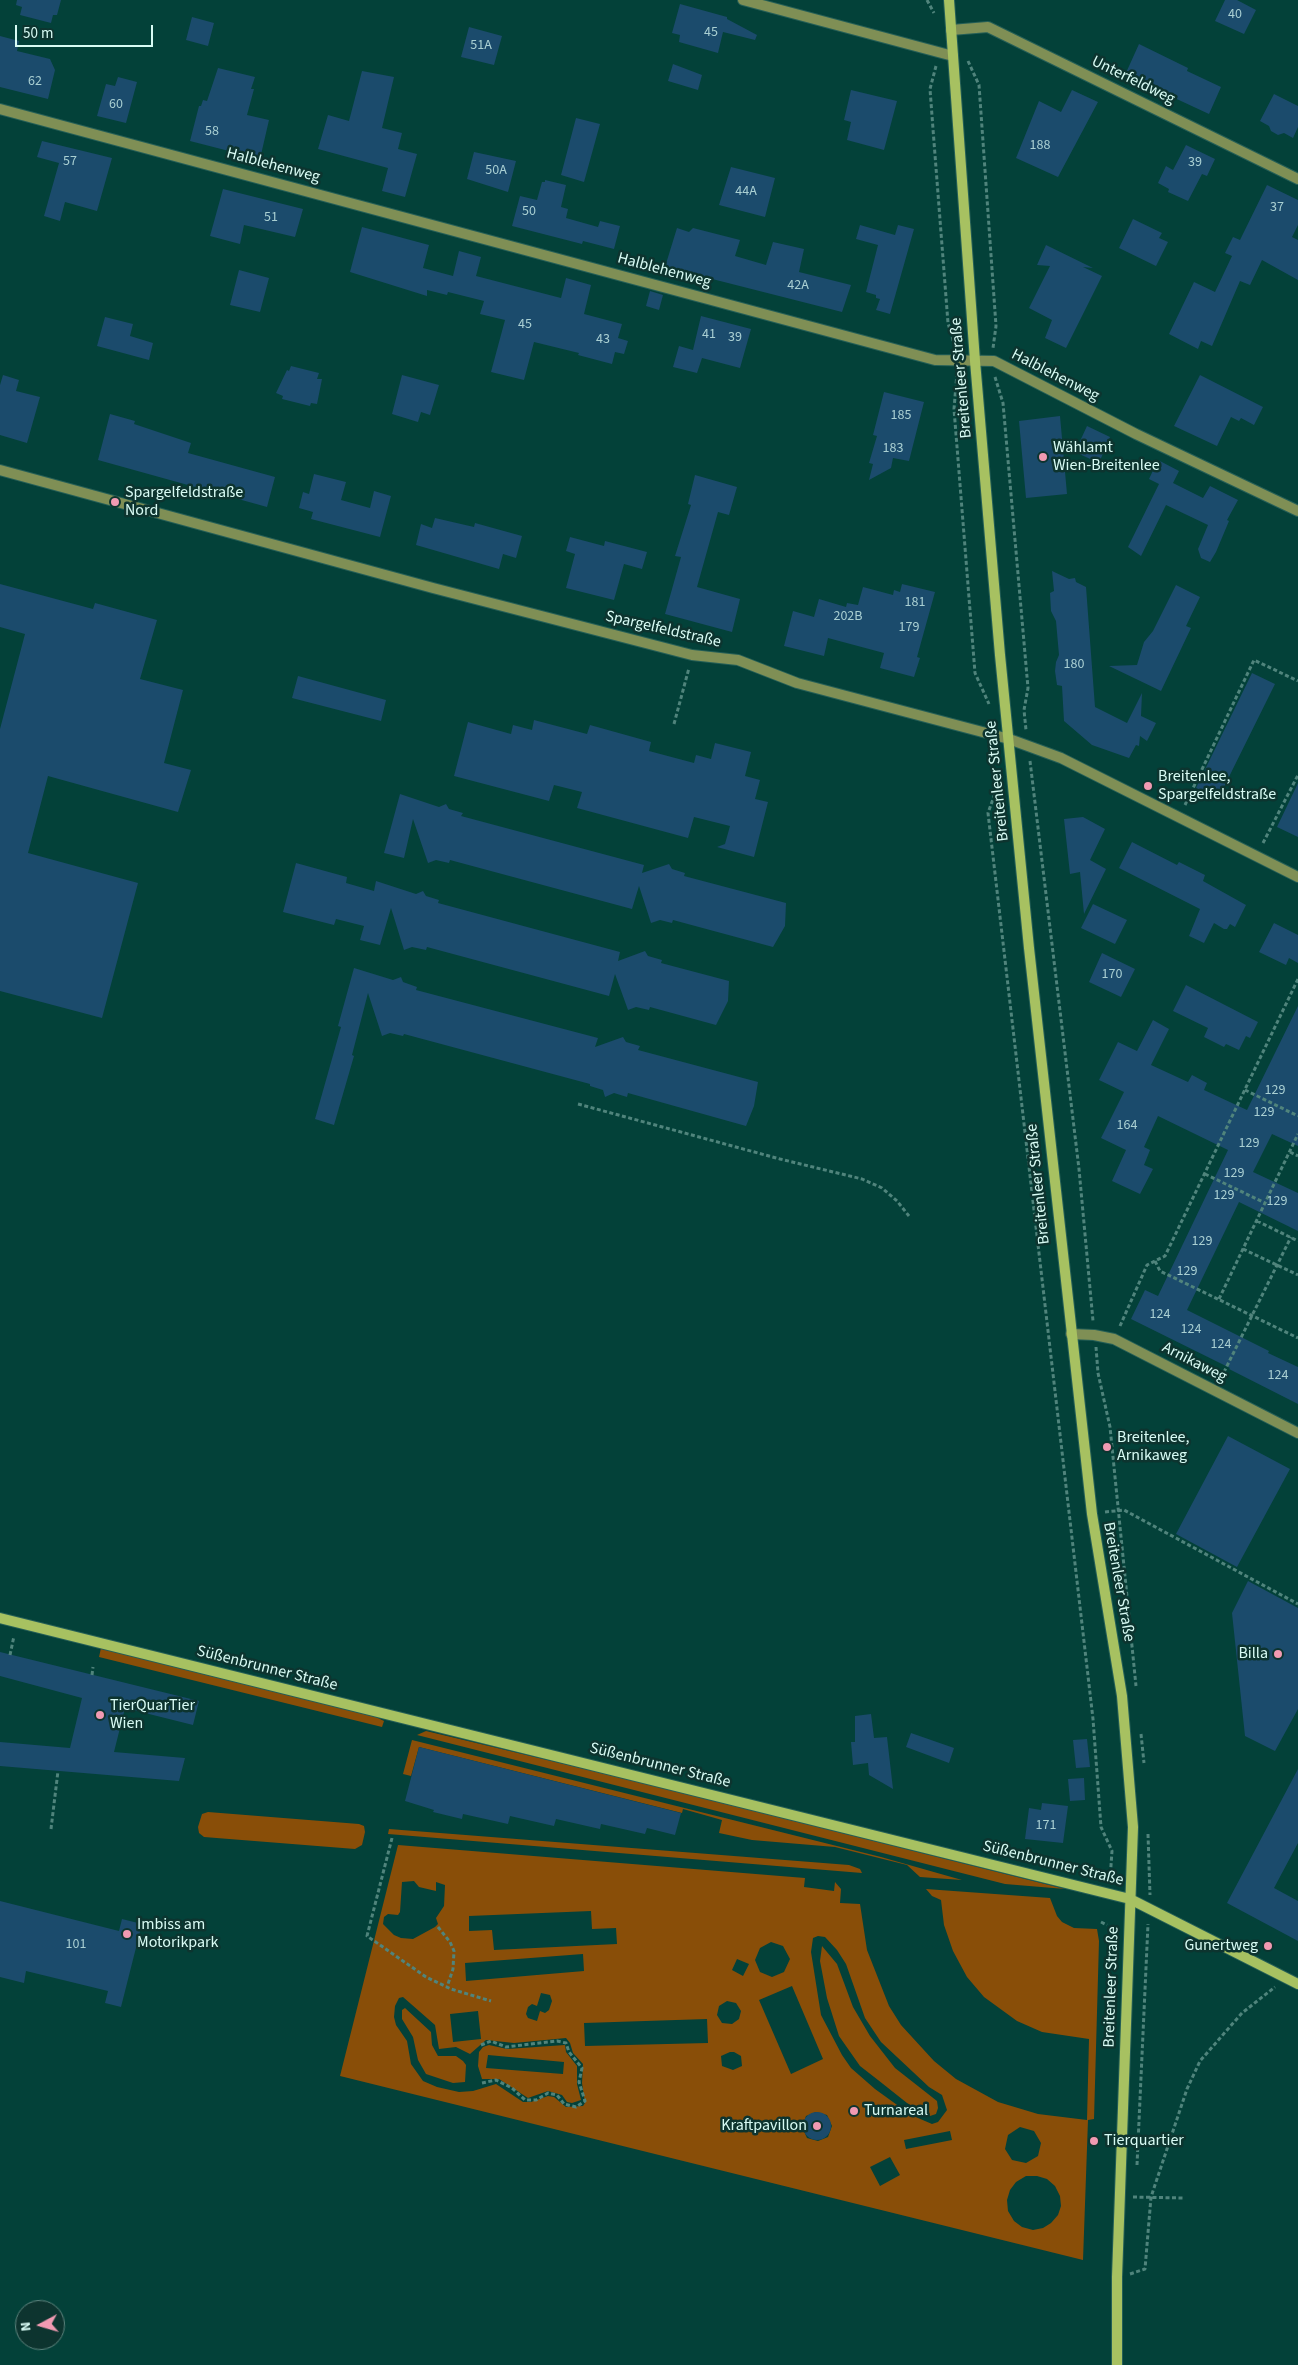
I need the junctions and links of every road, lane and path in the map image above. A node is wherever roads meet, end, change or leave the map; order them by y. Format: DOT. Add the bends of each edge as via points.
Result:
graph roads {
  1 [pos="743,0"];
  2 [pos="927,0"];
  3 [pos="949,0"];
  4 [pos="935,16"];
  5 [pos="951,30"];
  6 [pos="953,56"];
  7 [pos="967,57"];
  8 [pos="937,62"];
  9 [pos="0,109"];
  10 [pos="1298,179"];
  11 [pos="993,350"];
  12 [pos="956,353"];
  13 [pos="975,361"];
  14 [pos="957,372"];
  15 [pos="995,376"];
  16 [pos="0,470"];
  17 [pos="1298,512"];
  18 [pos="692,655"];
  19 [pos="1298,681"];
  20 [pos="989,702"];
  21 [pos="1025,720"];
  22 [pos="674,724"];
  23 [pos="1009,739"];
  24 [pos="1298,775"];
  25 [pos="1033,781"];
  26 [pos="997,782"];
  27 [pos="1185,805"];
  28 [pos="1263,843"];
  29 [pos="1298,877"];
  30 [pos="1298,980"];
  31 [pos="1296,988"];
  32 [pos="1245,1090"];
  33 [pos="578,1104"];
  34 [pos="1298,1116"];
  35 [pos="1298,1134"];
  36 [pos="1289,1152"];
  37 [pos="1298,1156"];
  38 [pos="1205,1174"];
  39 [pos="1265,1203"];
  40 [pos="909,1216"];
  41 [pos="1256,1221"];
  42 [pos="1291,1237"];
  43 [pos="1298,1241"];
  44 [pos="1243,1249"];
  45 [pos="1155,1261"];
  46 [pos="1278,1265"];
  47 [pos="1298,1275"];
  48 [pos="1219,1300"];
  49 [pos="1252,1316"];
  50 [pos="1092,1317"];
  51 [pos="1118,1329"];
  52 [pos="1072,1334"];
  53 [pos="1298,1338"];
  54 [pos="1098,1373"];
  55 [pos="1220,1381"];
  56 [pos="1298,1433"];
  57 [pos="1120,1510"];
  58 [pos="1092,1514"];
  59 [pos="1298,1604"];
  60 [pos="0,1618"];
  61 [pos="18,1622"];
  62 [pos="10,1655"];
  63 [pos="94,1667"];
  64 [pos="92,1675"];
  65 [pos="1137,1694"];
  66 [pos="1141,1730"];
  67 [pos="1144,1766"];
  68 [pos="58,1771"];
  69 [pos="52,1829"];
  70 [pos="1148,1833"];
  71 [pos="392,1838"];
  72 [pos="1105,1892"];
  73 [pos="1130,1898"];
  74 [pos="1149,1908"];
  75 [pos="1101,1922"];
  76 [pos="1107,1925"];
  77 [pos="438,1927"];
  78 [pos="1140,1946"];
  79 [pos="1148,1949"];
  80 [pos="1287,1978"];
  81 [pos="1298,1984"];
  82 [pos="447,1987"];
  83 [pos="491,2001"];
  84 [pos="481,2045"];
  85 [pos="482,2083"];
  86 [pos="1136,2172"];
  87 [pos="1134,2189"];
  88 [pos="1151,2197"];
  89 [pos="1184,2198"];
  90 [pos="1132,2204"];
  91 [pos="1130,2265"];
  92 [pos="1130,2274"];
  93 [pos="1117,2277"];
  94 [pos="1117,2365"];
  1 -- 6 [label="street"];
  2 -- 4 [label="path"];
  3 -- 5 [label="main road, Breitenleer Straße"];
  5 -- 6 [label="main road, Breitenleer Straße"];
  5 -- 10 [label="street, Unterfeldweg" via="988,27"];
  6 -- 13 [label="main road, Breitenleer Straße"];
  7 -- 11 [label="path" via="979,85 996,326"];
  8 -- 12 [label="path" via="930,89 931,105 948,323"];
  9 -- 13 [label="street, Halblehenweg" via="935,360"];
  13 -- 17 [label="street, Halblehenweg" via="994,361"];
  13 -- 23 [label="main road, Breitenleer Straße"];
  14 -- 20 [label="path" via="954,410 975,673"];
  15 -- 21 [label="path" via="1002,403 1028,688"];
  16 -- 18 [label="street, Spargelfeldstraße"];
  18 -- 22 [label="path"];
  18 -- 23 [label="street, Spargelfeldstraße" via="738,660 796,683"];
  19 -- 27 [label="path" via="1254,660"];
  23 -- 29 [label="street, Spargelfeldstraße" via="1061,758"];
  23 -- 52 [label="main road, Breitenleer Straße"];
  24 -- 28 [label="path"];
  25 -- 50 [label="path" via="1079,1169"];
  26 -- 72 [label="path" via="996,795 988,813 1093,1719 1101,1827 1112,1851 1112,1874"];
  30 -- 31 [label="path"];
  31 -- 32 [label="path"];
  32 -- 34 [label="path"];
  32 -- 38 [label="path"];
  33 -- 40 [label="path" via="862,1179 882,1188"];
  35 -- 36 [label="path"];
  36 -- 37 [label="path"];
  36 -- 39 [label="path"];
  38 -- 39 [label="path"];
  38 -- 45 [label="path" via="1165,1256"];
  39 -- 41 [label="path"];
  41 -- 42 [label="path"];
  41 -- 44 [label="path"];
  42 -- 43 [label="path"];
  42 -- 46 [label="path"];
  44 -- 46 [label="path"];
  44 -- 48 [label="path"];
  45 -- 48 [label="path" via="1160,1271"];
  45 -- 51 [label="path" via="1147,1265"];
  46 -- 47 [label="path"];
  46 -- 49 [label="path"];
  48 -- 49 [label="path"];
  49 -- 53 [label="path"];
  49 -- 55 [label="path"];
  52 -- 56 [label="street, Arnikaweg" via="1114,1339"];
  52 -- 58 [label="main road, Breitenleer Straße"];
  54 -- 57 [label="path" via="1110,1427"];
  57 -- 58 [label="path"];
  57 -- 59 [label="path"];
  57 -- 65 [label="path"];
  58 -- 73 [label="main road, Breitenleer Straße" via="1122,1696 1133,1827"];
  60 -- 61 [label="main road, Süßenbrunner Straße"];
  61 -- 62 [label="path"];
  61 -- 72 [label="main road, Süßenbrunner Straße"];
  63 -- 64 [label="path"];
  66 -- 67 [label="path"];
  68 -- 69 [label="path"];
  70 -- 74 [label="path"];
  71 -- 82 [label="path" via="367,1936 406,1965"];
  72 -- 73 [label="main road, Süßenbrunner Straße"];
  73 -- 74 [label="main road, Süßenbrunner Straße"];
  73 -- 93 [label="main road, Breitenleer Straße"];
  74 -- 79 [label="path"];
  74 -- 80 [label="main road, Süßenbrunner Straße"];
  75 -- 76 [label="path"];
  77 -- 82 [label="path" via="454,1951"];
  78 -- 79 [label="path"];
  79 -- 86 [label="path"];
  80 -- 81 [label="main road, Süßenbrunner Straße"];
  80 -- 88 [label="path" via="1242,2013 1200,2061 1187,2089"];
  82 -- 83 [label="path"];
  84 -- 85 [label="path" via="491,2041 506,2047 566,2042 582,2068 579,2082 585,2101 576,2107 564,2104 557,2095 548,2093 536,2100 525,2100 496,2080"];
  87 -- 90 [label="path"];
  88 -- 89 [label="path"];
  88 -- 92 [label="path" via="1145,2269"];
  91 -- 92 [label="path"];
  92 -- 93 [label="path"];
  93 -- 94 [label="main road, Breitenleer Straße"];
}
